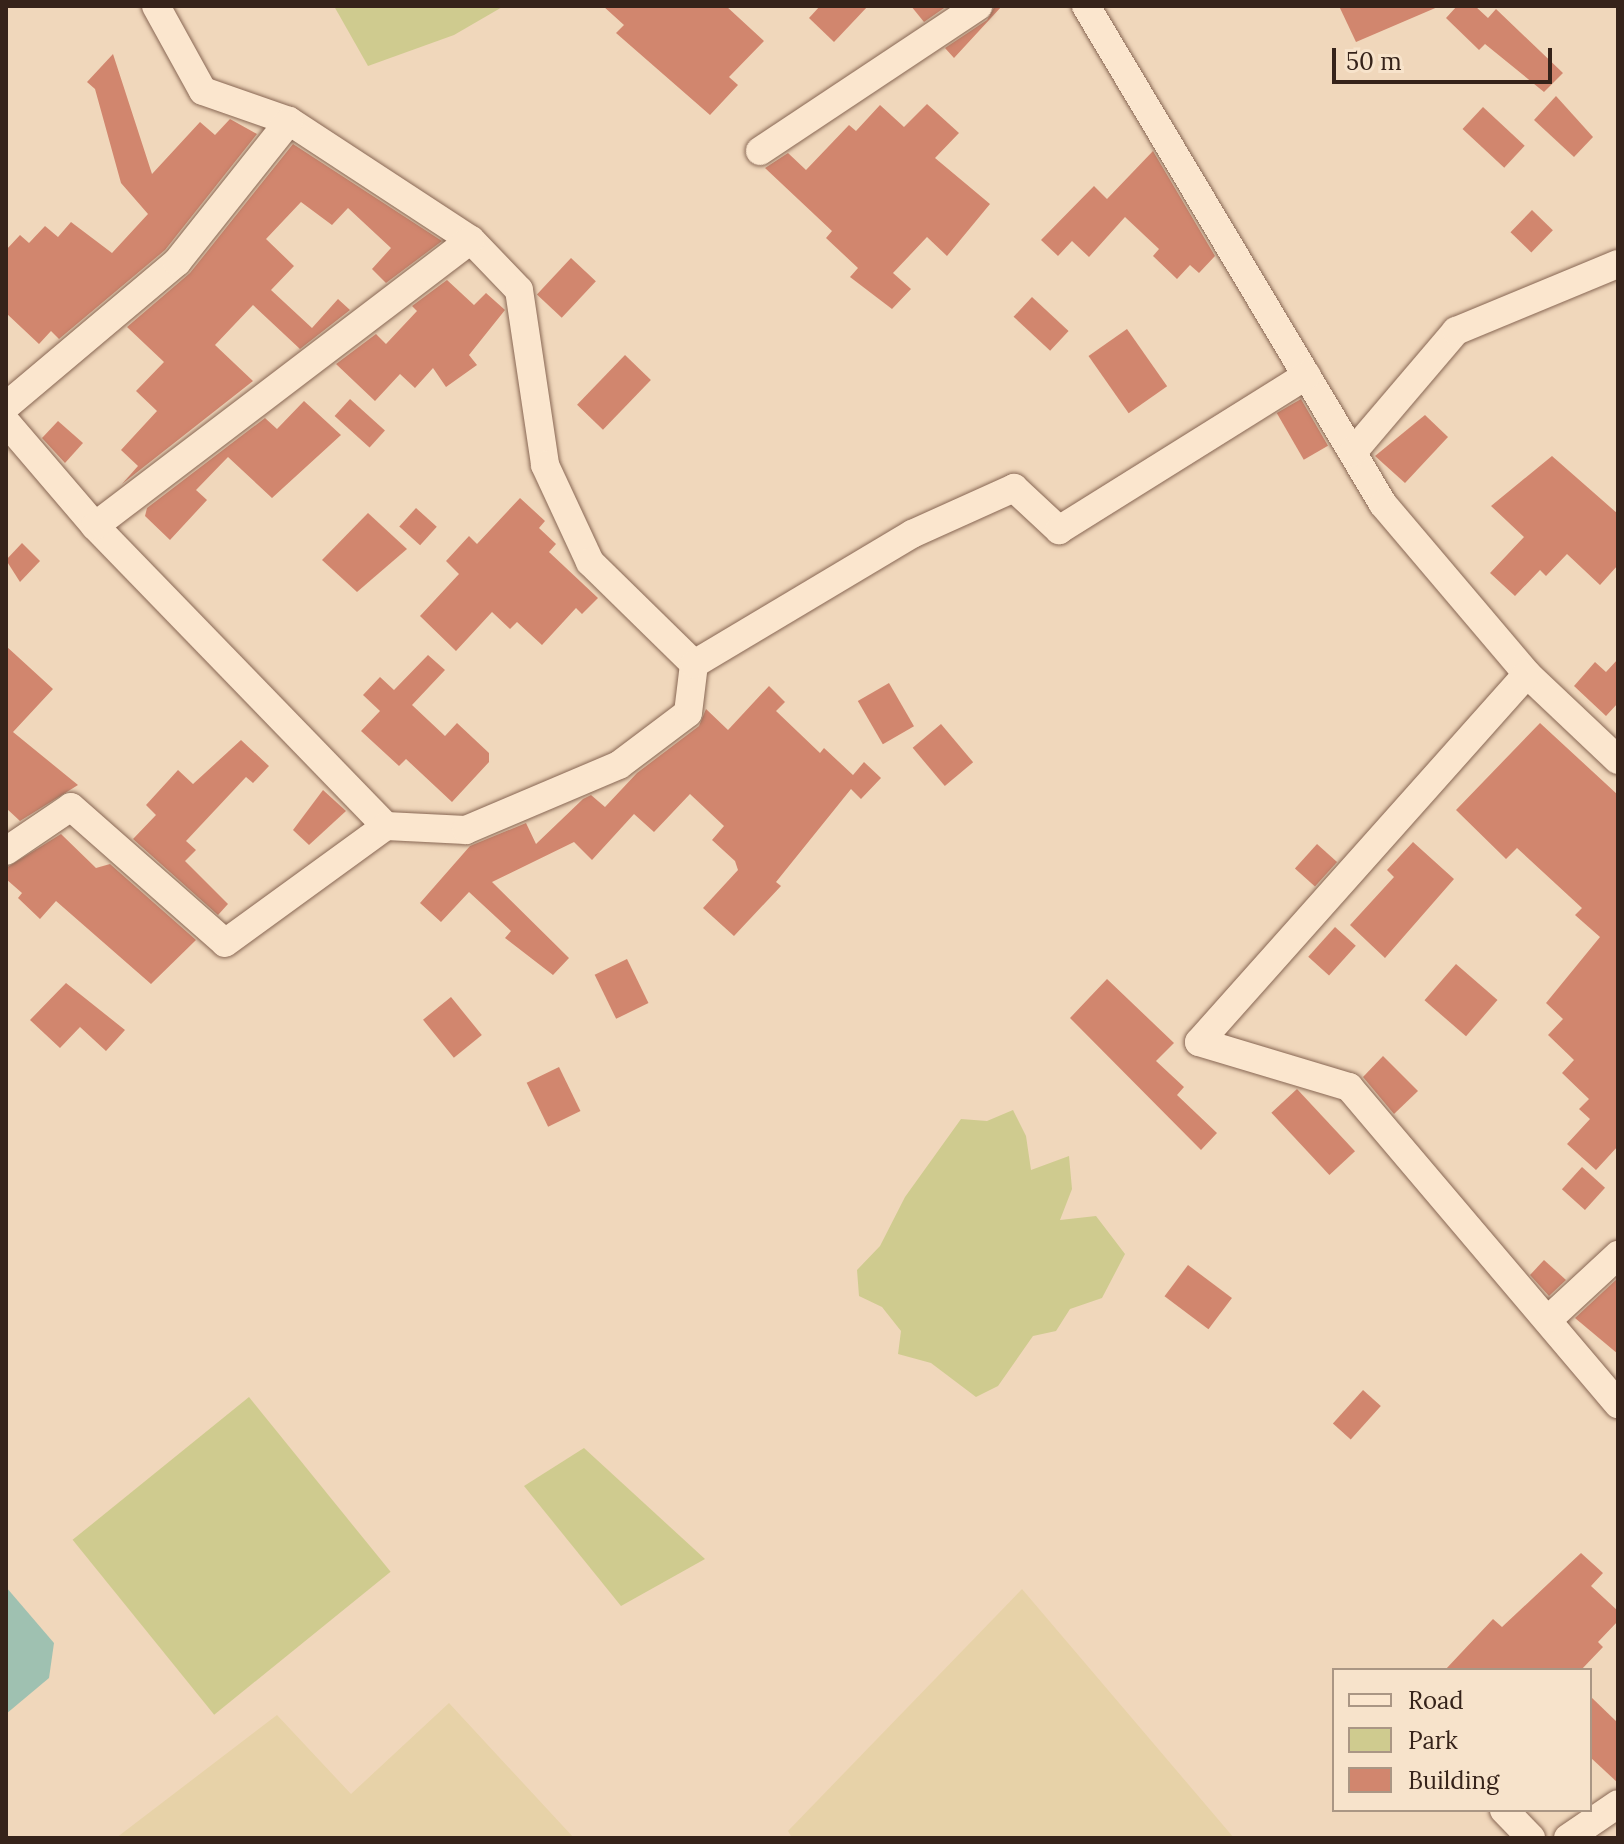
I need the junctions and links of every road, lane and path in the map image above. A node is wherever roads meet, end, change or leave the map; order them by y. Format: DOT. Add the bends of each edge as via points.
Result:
graph roads {
  1 [pos="156,6"];
  2 [pos="978,6"];
  3 [pos="1086,6"];
  4 [pos="289,121"];
  5 [pos="760,151"];
  6 [pos="471,240"];
  7 [pos="1618,264"];
  8 [pos="1307,375"];
  9 [pos="6,406"];
  10 [pos="6,422"];
  11 [pos="1353,452"];
  12 [pos="95,526"];
  13 [pos="694,664"];
  14 [pos="1527,674"];
  15 [pos="1618,760"];
  16 [pos="386,826"];
  17 [pos="6,851"];
  18 [pos="1618,1255"];
  19 [pos="1550,1318"];
  20 [pos="1618,1404"];
  21 [pos="1618,1804"];
  22 [pos="1506,1812"];
  23 [pos="1531,1838"];
  24 [pos="1568,1838"];
  1 -- 4 [label="street" via="203,91"];
  2 -- 5 [label="street"];
  3 -- 8 [label="street"];
  4 -- 6 [label="street"];
  4 -- 9 [label="street" via="177,262"];
  6 -- 12 [label="street"];
  6 -- 13 [label="street" via="519,290 545,465 590,562"];
  7 -- 11 [label="street" via="1456,331"];
  8 -- 11 [label="street"];
  8 -- 13 [label="street" via="1059,530 1014,488 912,534"];
  10 -- 12 [label="street"];
  11 -- 14 [label="street" via="1383,504"];
  12 -- 16 [label="street"];
  13 -- 16 [label="street" via="688,713 619,765 466,830"];
  14 -- 15 [label="street"];
  14 -- 19 [label="street" via="1199,1042 1349,1087"];
  16 -- 17 [label="street" via="225,943 71,807"];
  18 -- 19 [label="street"];
  19 -- 20 [label="street"];
  21 -- 24 [label="street"];
  22 -- 23 [label="street"];
}
